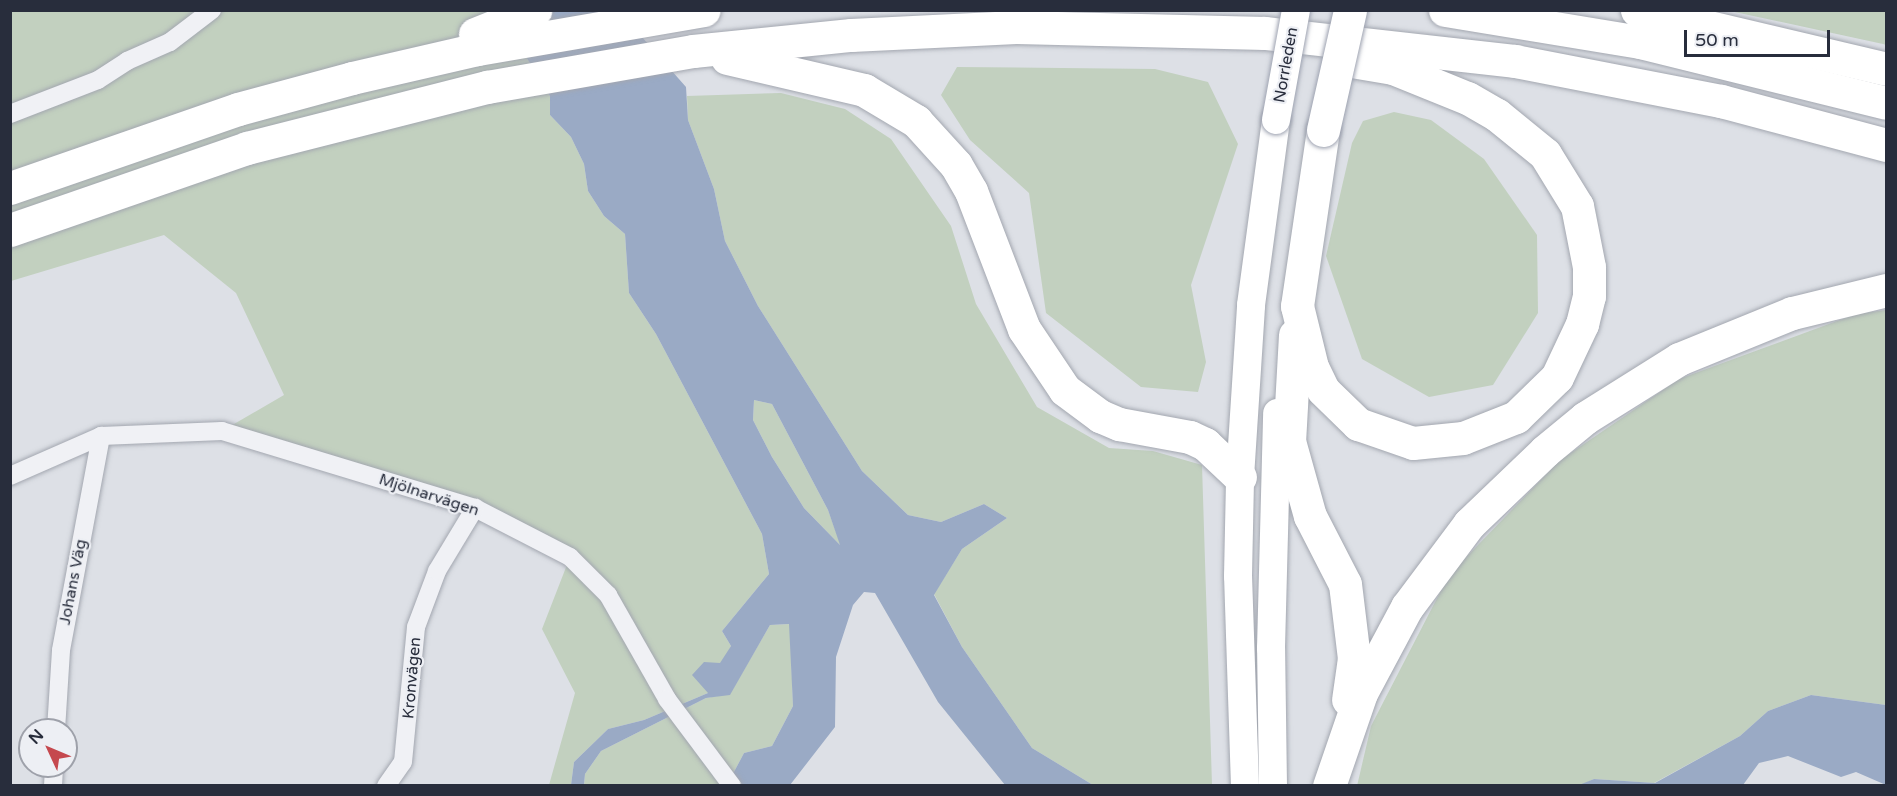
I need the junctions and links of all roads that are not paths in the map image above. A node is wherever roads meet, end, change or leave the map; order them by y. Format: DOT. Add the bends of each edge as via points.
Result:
graph roads {
  1 [pos="212,10"];
  2 [pos="535,10"];
  3 [pos="704,10"];
  4 [pos="1296,10"];
  5 [pos="1334,10"];
  6 [pos="1350,10"];
  7 [pos="1445,10"];
  8 [pos="1637,10"];
  9 [pos="1265,33"];
  10 [pos="477,41"];
  11 [pos="684,52"];
  12 [pos="1887,69"];
  13 [pos="1879,100"];
  14 [pos="10,114"];
  15 [pos="1316,129"];
  16 [pos="1887,145"];
  17 [pos="10,188"];
  18 [pos="10,230"];
  19 [pos="1296,278"];
  20 [pos="1887,290"];
  21 [pos="101,436"];
  22 [pos="10,476"];
  23 [pos="1240,477"];
  24 [pos="476,508"];
  25 [pos="57,718"];
  26 [pos="1343,737"];
  27 [pos="728,780"];
  28 [pos="386,786"];
  29 [pos="1245,786"];
  30 [pos="1273,786"];
  31 [pos="1329,786"];
  1 -- 14 [label="street" via="170,42 127,61 98,80"];
  2 -- 10 [label="highway"];
  3 -- 10 [label="highway"];
  4 -- 23 [label="main road, Norrleden, bridge" via="1276,120 1251,305"];
  5 -- 15 [label="main road"];
  6 -- 15 [label="highway, bridge"];
  7 -- 13 [label="highway" via="1640,42"];
  8 -- 12 [label="highway"];
  9 -- 11 [label="highway" via="1016,27 851,35"];
  9 -- 16 [label="highway" via="1453,52 1627,80"];
  9 -- 19 [label="highway" via="1341,59 1393,68 1467,98 1523,132 1561,174 1577,206 1586,237 1589,296 1567,360 1538,399 1516,417 1463,438 1413,443 1358,424 1339,408 1316,375"];
  10 -- 17 [label="highway" via="238,109"];
  11 -- 18 [label="highway" via="487,87 247,148"];
  11 -- 23 [label="highway" via="838,82 893,104 916,121 956,165 971,191 1024,329 1065,390 1100,416 1119,424 1190,437 1205,444"];
  15 -- 19 [label="highway"];
  19 -- 26 [label="highway" via="1289,441 1310,516 1345,584 1354,658"];
  19 -- 30 [label="main road" via="1273,477"];
  20 -- 26 [label="highway" via="1792,313 1717,342 1628,389 1569,431 1503,489 1437,564 1382,650"];
  21 -- 22 [label="street, Mjölnarvägen"];
  21 -- 24 [label="street, Mjölnarvägen" via="222,430"];
  21 -- 25 [label="street, Johans Väg" via="61,650"];
  23 -- 29 [label="main road, Norrleden" via="1238,576"];
  24 -- 27 [label="street, Mjölnarvägen" via="570,557 608,595 667,699"];
  24 -- 28 [label="street, Kronvägen" via="436,571 416,627 403,762"];
  26 -- 31 [label="highway"];
}
